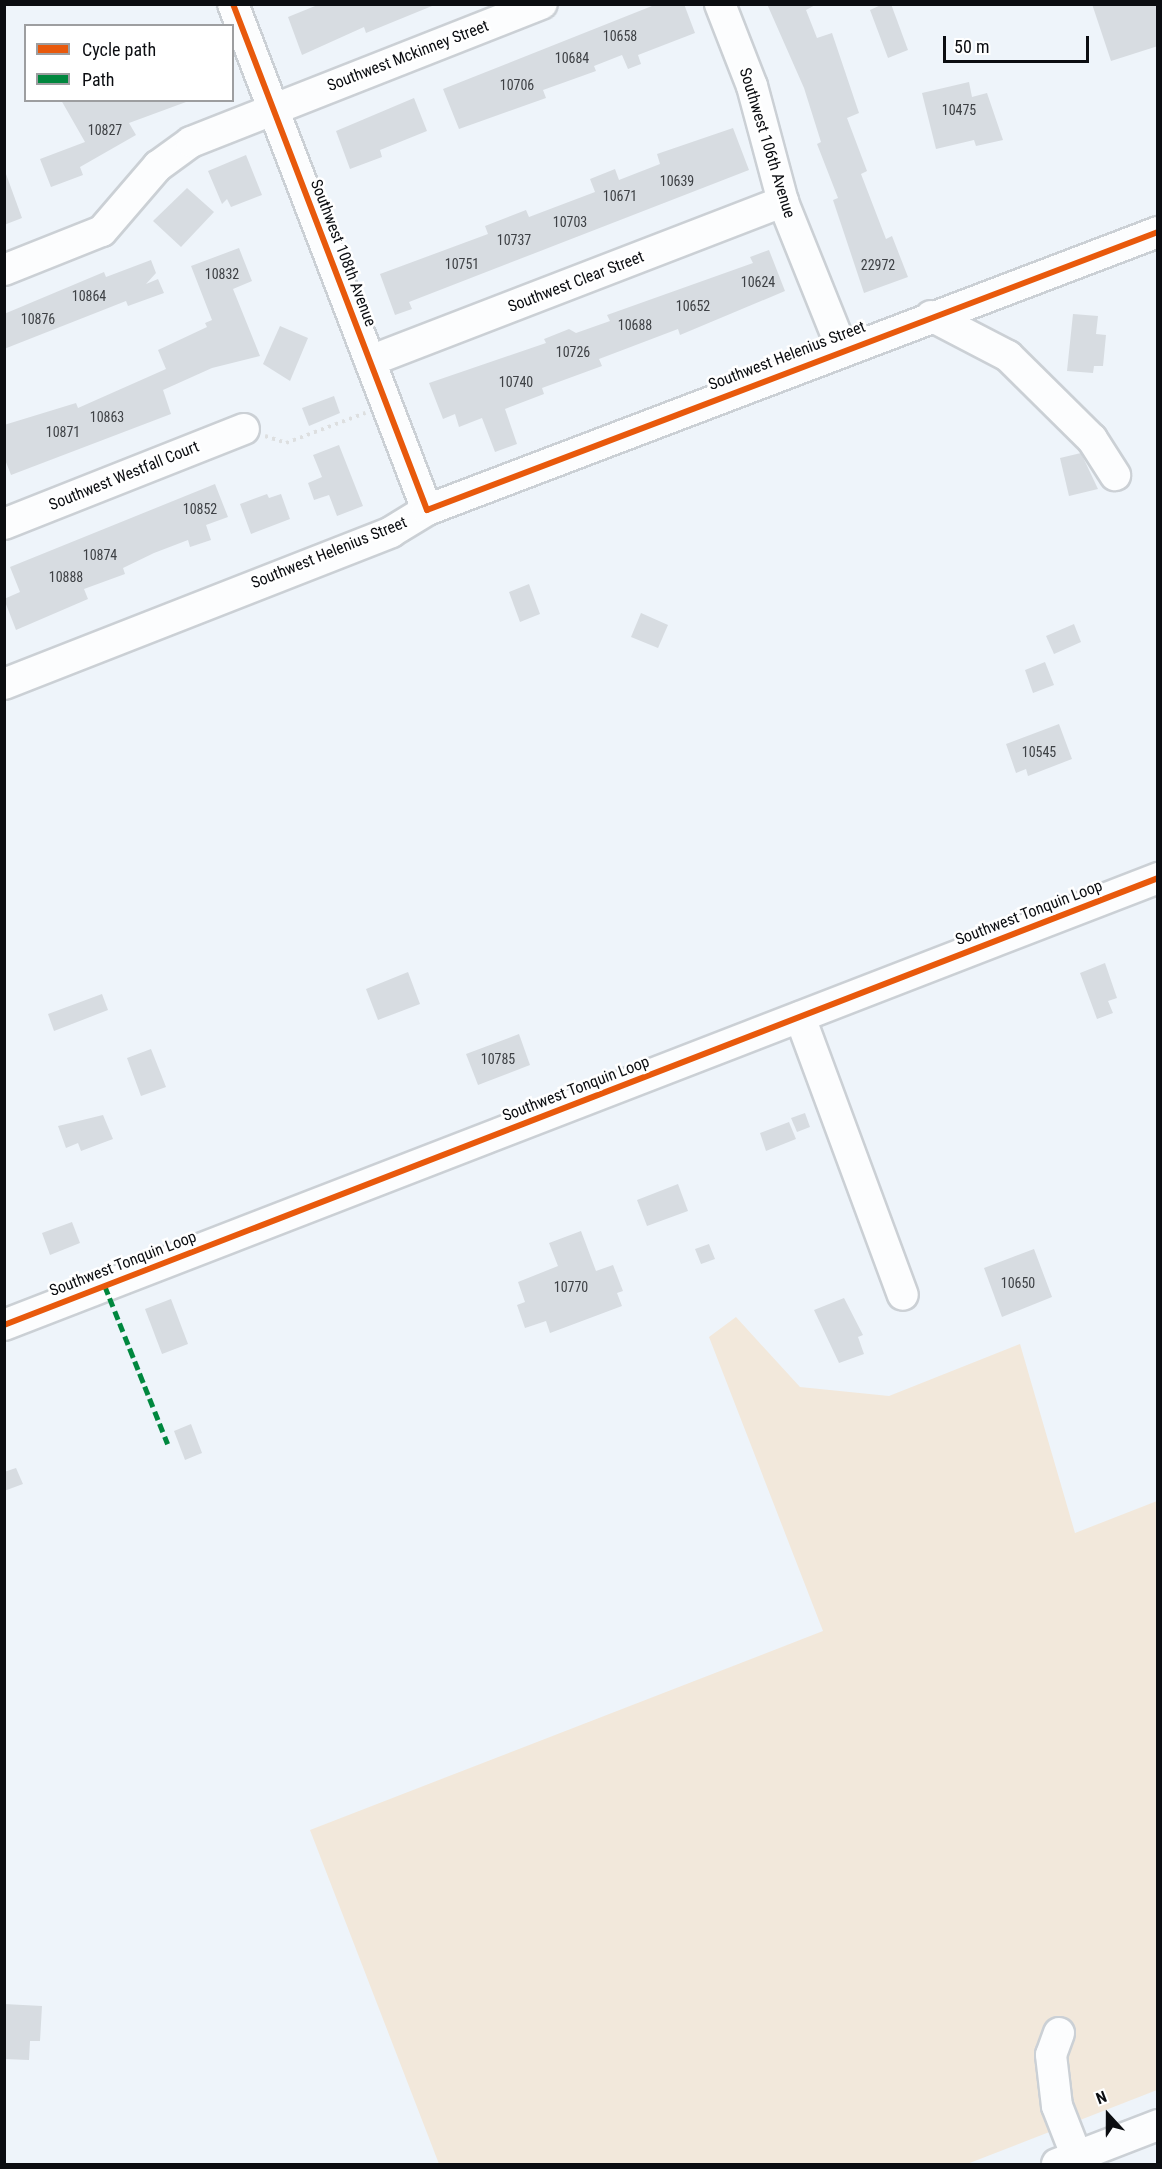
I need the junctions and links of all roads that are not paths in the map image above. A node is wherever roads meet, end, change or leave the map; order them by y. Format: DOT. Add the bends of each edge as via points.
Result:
graph roads {
  1 [pos="233,4"];
  2 [pos="542,4"];
  3 [pos="720,4"];
  4 [pos="274,108"];
  5 [pos="783,202"];
  6 [pos="1158,232"];
  7 [pos="4,270"];
  8 [pos="931,316"];
  9 [pos="842,349"];
  10 [pos="370,362"];
  11 [pos="244,429"];
  12 [pos="1115,475"];
  13 [pos="428,510"];
  14 [pos="4,524"];
  15 [pos="4,684"];
  16 [pos="1158,878"];
  17 [pos="800,1017"];
  18 [pos="903,1295"];
  19 [pos="4,1325"];
  20 [pos="1059,2033"];
  21 [pos="1158,2125"];
  22 [pos="1067,2161"];
  1 -- 4 [label="street, Southwest 108th Avenue"];
  2 -- 4 [label="street, Southwest Mckinney Street"];
  3 -- 5 [label="street, Southwest 106th Avenue" via="752,86"];
  4 -- 7 [label="street, Southwest Mckinney Street" via="191,142 158,166 102,231"];
  4 -- 10 [label="street, Southwest 108th Avenue"];
  5 -- 9 [label="street, Southwest 106th Avenue"];
  5 -- 10 [label="street, Southwest Clear Street"];
  6 -- 8 [label="street, Southwest Helenius Street"];
  8 -- 9 [label="street, Southwest Helenius Street"];
  8 -- 12 [label="street" via="1008,356 1092,440"];
  9 -- 13 [label="street, Southwest Helenius Street"];
  10 -- 13 [label="street, Southwest 108th Avenue"];
  11 -- 14 [label="street, Southwest Westfall Court"];
  13 -- 15 [label="street, Southwest Helenius Street" via="391,532"];
  16 -- 17 [label="street, Southwest Tonquin Loop"];
  17 -- 18 [label="street"];
  17 -- 19 [label="street, Southwest Tonquin Loop"];
  20 -- 22 [label="street" via="1051,2055"];
  21 -- 22 [label="street"];
}
